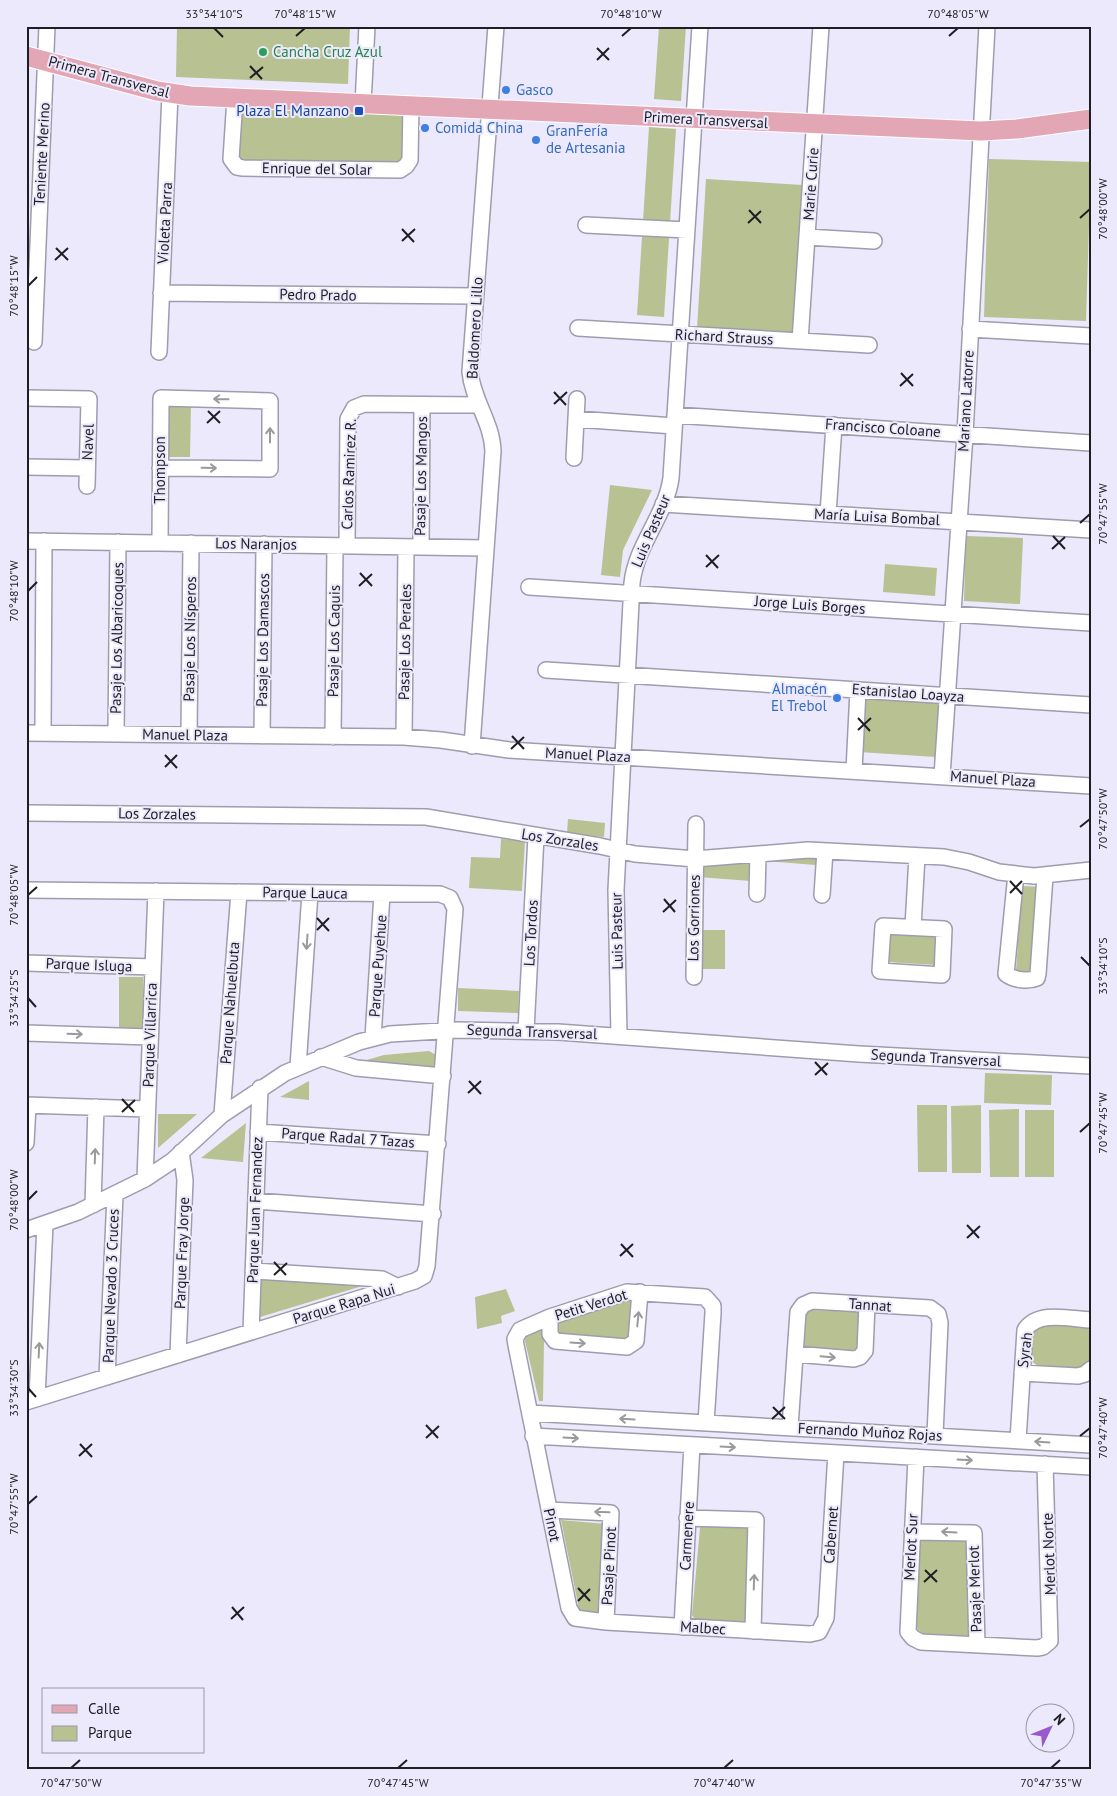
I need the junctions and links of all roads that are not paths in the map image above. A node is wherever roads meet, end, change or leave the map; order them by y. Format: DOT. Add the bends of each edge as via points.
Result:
graph roads {
  1 [pos="47,26"];
  2 [pos="367,26"];
  3 [pos="496,26"];
  4 [pos="700,26"];
  5 [pos="821,26"];
  6 [pos="987,26"];
  7 [pos="26,56"];
  8 [pos="46,60"];
  9 [pos="170,94"];
  10 [pos="235,98"];
  11 [pos="363,104"];
  12 [pos="411,106"];
  13 [pos="490,110"];
  14 [pos="694,119"];
  15 [pos="1091,119"];
  16 [pos="815,125"];
  17 [pos="981,131"];
  18 [pos="586,225"];
  19 [pos="687,230"];
  20 [pos="807,237"];
  21 [pos="874,242"];
  22 [pos="161,293"];
  23 [pos="475,296"];
  24 [pos="578,328"];
  25 [pos="970,329"];
  26 [pos="680,334"];
  27 [pos="1091,336"];
  28 [pos="800,341"];
  29 [pos="34,342"];
  30 [pos="869,345"];
  31 [pos="159,352"];
  32 [pos="26,398"];
  33 [pos="577,399"];
  34 [pos="422,405"];
  35 [pos="479,405"];
  36 [pos="576,419"];
  37 [pos="675,420"];
  38 [pos="834,425"];
  39 [pos="965,434"];
  40 [pos="1091,443"];
  41 [pos="574,458"];
  42 [pos="26,467"];
  43 [pos="87,468"];
  44 [pos="160,468"];
  45 [pos="87,486"];
  46 [pos="663,504"];
  47 [pos="828,514"];
  48 [pos="959,522"];
  49 [pos="1091,530"];
  50 [pos="26,541"];
  51 [pos="44,541"];
  52 [pos="118,542"];
  53 [pos="160,543"];
  54 [pos="191,543"];
  55 [pos="264,544"];
  56 [pos="341,546"];
  57 [pos="413,547"];
  58 [pos="486,548"];
  59 [pos="530,587"];
  60 [pos="631,593"];
  61 [pos="953,614"];
  62 [pos="1091,623"];
  63 [pos="546,670"];
  64 [pos="627,676"];
  65 [pos="858,690"];
  66 [pos="947,696"];
  67 [pos="1091,705"];
  68 [pos="26,733"];
  69 [pos="43,733"];
  70 [pos="116,734"];
  71 [pos="189,735"];
  72 [pos="262,736"];
  73 [pos="333,736"];
  74 [pos="404,737"];
  75 [pos="472,746"];
  76 [pos="622,756"];
  77 [pos="854,771"];
  78 [pos="942,776"];
  79 [pos="1091,786"];
  80 [pos="26,813"];
  81 [pos="696,824"];
  82 [pos="536,836"];
  83 [pos="618,850"];
  84 [pos="825,851"];
  85 [pos="758,854"];
  86 [pos="917,856"];
  87 [pos="695,859"];
  88 [pos="1091,870"];
  89 [pos="1016,874"];
  90 [pos="1045,876"];
  91 [pos="26,890"];
  92 [pos="156,892"];
  93 [pos="239,892"];
  94 [pos="310,893"];
  95 [pos="382,894"];
  96 [pos="757,894"];
  97 [pos="822,895"];
  98 [pos="913,927"];
  99 [pos="26,963"];
  100 [pos="153,967"];
  101 [pos="694,977"];
  102 [pos="446,1030"];
  103 [pos="526,1031"];
  104 [pos="26,1033"];
  105 [pos="619,1035"];
  106 [pos="150,1037"];
  107 [pos="373,1038"];
  108 [pos="321,1057"];
  109 [pos="1091,1066"];
  110 [pos="298,1067"];
  111 [pos="443,1076"];
  112 [pos="260,1088"];
  113 [pos="27,1105"];
  114 [pos="96,1107"];
  115 [pos="147,1109"];
  116 [pos="222,1115"];
  117 [pos="258,1132"];
  118 [pos="26,1144"];
  119 [pos="438,1144"];
  120 [pos="181,1152"];
  121 [pos="145,1179"];
  122 [pos="115,1195"];
  123 [pos="256,1201"];
  124 [pos="93,1205"];
  125 [pos="433,1214"];
  126 [pos="46,1224"];
  127 [pos="26,1230"];
  128 [pos="253,1271"];
  129 [pos="398,1287"];
  130 [pos="640,1292"];
  131 [pos="867,1304"];
  132 [pos="550,1317"];
  133 [pos="1091,1320"];
  134 [pos="251,1332"];
  135 [pos="795,1354"];
  136 [pos="178,1355"];
  137 [pos="1091,1368"];
  138 [pos="1022,1373"];
  139 [pos="107,1377"];
  140 [pos="32,1400"];
  141 [pos="530,1413"];
  142 [pos="656,1420"];
  143 [pos="706,1423"];
  144 [pos="795,1428"];
  145 [pos="882,1432"];
  146 [pos="935,1435"];
  147 [pos="533,1436"];
  148 [pos="1018,1440"];
  149 [pos="655,1442"];
  150 [pos="692,1445"];
  151 [pos="1091,1445"];
  152 [pos="799,1451"];
  153 [pos="836,1453"];
  154 [pos="881,1455"];
  155 [pos="916,1457"];
  156 [pos="1045,1464"];
  157 [pos="1091,1467"];
  158 [pos="549,1510"];
  159 [pos="688,1518"];
  160 [pos="912,1532"];
  161 [pos="572,1614"];
  162 [pos="826,1618"];
  163 [pos="606,1622"];
  164 [pos="682,1627"];
  165 [pos="752,1631"];
  166 [pos="977,1645"];
  1 -- 8 [label="street, Teniente Merino"];
  2 -- 11 [label="street"];
  3 -- 13 [label="street, Baldomero Lillo"];
  4 -- 14 [label="street, Luis Pasteur"];
  5 -- 16 [label="street, Marie Curie"];
  6 -- 17 [label="street, Mariano Latorre"];
  7 -- 8 [label="main road, Primera Transversal"];
  8 -- 9 [label="main road, Primera Transversal"];
  8 -- 29 [label="street, Teniente Merino"];
  9 -- 10 [label="main road, Primera Transversal"];
  9 -- 22 [label="street, Violeta Parra"];
  10 -- 11 [label="main road, Primera Transversal"];
  10 -- 12 [label="street, Enrique del Solar" via="231,159 237,167 243,168 400,170 410,160"];
  11 -- 12 [label="main road, Primera Transversal"];
  12 -- 13 [label="main road, Primera Transversal"];
  13 -- 14 [label="main road, Primera Transversal"];
  13 -- 23 [label="street, Baldomero Lillo"];
  14 -- 16 [label="main road, Primera Transversal"];
  14 -- 19 [label="street, Luis Pasteur"];
  15 -- 17 [label="main road, Primera Transversal"];
  16 -- 17 [label="main road, Primera Transversal"];
  16 -- 20 [label="street, Marie Curie"];
  17 -- 25 [label="street, Mariano Latorre"];
  18 -- 19 [label="street"];
  19 -- 26 [label="street, Luis Pasteur"];
  20 -- 21 [label="street"];
  20 -- 28 [label="street, Marie Curie"];
  22 -- 23 [label="street, Pedro Prado"];
  22 -- 31 [label="street, Violeta Parra"];
  23 -- 35 [label="street, Baldomero Lillo" via="470,372"];
  24 -- 26 [label="street, Richard Strauss"];
  25 -- 27 [label="street"];
  25 -- 39 [label="street, Mariano Latorre"];
  26 -- 28 [label="street, Richard Strauss"];
  26 -- 37 [label="street, Luis Pasteur"];
  28 -- 30 [label="street, Richard Strauss"];
  32 -- 43 [label="street, Navel" via="89,399"];
  33 -- 36 [label="street"];
  34 -- 35 [label="street, Carlos Ramirez R."];
  34 -- 56 [label="street, Carlos Ramirez R." via="364,404 351,412"];
  34 -- 57 [label="street, Pasaje Los Mangos"];
  35 -- 58 [label="street, Baldomero Lillo" via="487,420 492,443"];
  36 -- 37 [label="street, Francisco Coloane"];
  36 -- 41 [label="street"];
  37 -- 38 [label="street, Francisco Coloane"];
  37 -- 46 [label="street, Luis Pasteur" via="671,478"];
  38 -- 39 [label="street, Francisco Coloane"];
  38 -- 47 [label="street"];
  39 -- 40 [label="street, Francisco Coloane"];
  39 -- 48 [label="street, Mariano Latorre"];
  42 -- 43 [label="street"];
  43 -- 45 [label="street, Navel"];
  44 -- 44 [label="street, Thompson, one-way" via="270,469 270,400 160,398"];
  44 -- 53 [label="street, Thompson"];
  46 -- 47 [label="street, María Luisa Bombal"];
  46 -- 60 [label="street, Luis Pasteur" via="635,565"];
  47 -- 48 [label="street, María Luisa Bombal"];
  48 -- 49 [label="street, María Luisa Bombal"];
  48 -- 61 [label="street, Mariano Latorre"];
  50 -- 51 [label="street, Los Naranjos"];
  51 -- 52 [label="street, Los Naranjos"];
  51 -- 69 [label="street"];
  52 -- 53 [label="street, Los Naranjos"];
  52 -- 70 [label="street, Pasaje Los Albaricoques"];
  53 -- 54 [label="street, Los Naranjos"];
  54 -- 55 [label="street, Los Naranjos"];
  54 -- 71 [label="street, Pasaje Los Nísperos"];
  55 -- 56 [label="street, Los Naranjos"];
  55 -- 72 [label="street, Pasaje Los Damascos"];
  56 -- 57 [label="street, Los Naranjos"];
  56 -- 73 [label="street, Pasaje Los Caquis"];
  57 -- 58 [label="street, Los Naranjos"];
  57 -- 74 [label="street, Pasaje Los Perales"];
  58 -- 75 [label="street, Baldomero Lillo"];
  59 -- 60 [label="street, Jorge Luis Borges"];
  60 -- 61 [label="street, Jorge Luis Borges"];
  60 -- 64 [label="street, Luis Pasteur"];
  61 -- 62 [label="street, Jorge Luis Borges"];
  61 -- 66 [label="street, Mariano Latorre"];
  63 -- 64 [label="street, Estanislao Loayza"];
  64 -- 65 [label="street, Estanislao Loayza"];
  64 -- 76 [label="street, Luis Pasteur"];
  65 -- 66 [label="street, Estanislao Loayza"];
  65 -- 77 [label="street"];
  66 -- 67 [label="street, Estanislao Loayza"];
  66 -- 78 [label="street, Mariano Latorre"];
  68 -- 69 [label="street, Manuel Plaza"];
  69 -- 70 [label="street, Manuel Plaza"];
  70 -- 71 [label="street, Manuel Plaza"];
  71 -- 72 [label="street, Manuel Plaza"];
  72 -- 73 [label="street, Manuel Plaza"];
  73 -- 74 [label="street, Manuel Plaza"];
  74 -- 75 [label="street, Manuel Plaza"];
  75 -- 76 [label="street, Manuel Plaza"];
  76 -- 77 [label="street, Manuel Plaza"];
  76 -- 83 [label="street, Luis Pasteur"];
  77 -- 78 [label="street, Manuel Plaza"];
  78 -- 79 [label="street, Manuel Plaza"];
  80 -- 82 [label="street, Los Zorzales" via="426,817"];
  81 -- 87 [label="street, Los Gorriones"];
  82 -- 83 [label="street, Los Zorzales"];
  82 -- 103 [label="street, Los Tordos"];
  83 -- 87 [label="street, Los Zorzales"];
  83 -- 105 [label="street, Luis Pasteur"];
  84 -- 85 [label="street, Los Zorzales"];
  84 -- 86 [label="street, Los Zorzales"];
  84 -- 97 [label="street"];
  85 -- 87 [label="street, Los Zorzales"];
  85 -- 96 [label="street"];
  86 -- 89 [label="street, Los Zorzales" via="956,859"];
  86 -- 98 [label="street"];
  87 -- 101 [label="street, Los Gorriones"];
  88 -- 90 [label="street, Los Zorzales"];
  89 -- 90 [label="street, Los Zorzales"];
  89 -- 90 [label="street" via="1006,974 1012,978 1032,980 1037,978"];
  91 -- 92 [label="street, Parque Lauca"];
  92 -- 93 [label="street, Parque Lauca"];
  92 -- 100 [label="street, Parque Villarrica"];
  93 -- 94 [label="street, Parque Lauca"];
  93 -- 116 [label="street, Parque Nahuelbuta"];
  94 -- 95 [label="street, Parque Lauca"];
  94 -- 110 [label="street, one-way"];
  95 -- 102 [label="street, Parque Lauca" via="440,894 452,901 455,909"];
  95 -- 107 [label="street, Parque Puyehue"];
  98 -- 98 [label="street" via="883,926 880,971 942,975 944,929"];
  99 -- 100 [label="street, Parque Isluga"];
  100 -- 106 [label="street, Parque Villarrica"];
  102 -- 103 [label="street, Segunda Transversal"];
  102 -- 107 [label="street, Segunda Transversal"];
  102 -- 111 [label="street, Parque Rapa Nui"];
  103 -- 105 [label="street, Segunda Transversal"];
  104 -- 106 [label="street, one-way"];
  105 -- 109 [label="street, Segunda Transversal" via="849,1053"];
  106 -- 115 [label="street, Parque Villarrica"];
  107 -- 108 [label="street, Segunda Transversal"];
  108 -- 110 [label="street, Segunda Transversal"];
  108 -- 111 [label="street" via="356,1068"];
  110 -- 112 [label="street, Segunda Transversal"];
  111 -- 119 [label="street, Parque Rapa Nui"];
  112 -- 116 [label="street, Segunda Transversal"];
  112 -- 117 [label="street, Parque Juan Fernandez"];
  113 -- 114 [label="street"];
  113 -- 118 [label="street"];
  114 -- 115 [label="street"];
  124 -- 114 [label="street, one-way"];
  115 -- 121 [label="street, Parque Villarrica"];
  116 -- 120 [label="street, Segunda Transversal"];
  117 -- 119 [label="street, Parque Radal 7 Tazas"];
  117 -- 123 [label="street, Parque Juan Fernandez"];
  119 -- 125 [label="street, Parque Rapa Nui"];
  120 -- 121 [label="street, Segunda Transversal"];
  120 -- 136 [label="street, Parque Fray Jorge" via="185,1180"];
  121 -- 122 [label="street, Segunda Transversal"];
  122 -- 124 [label="street, Segunda Transversal"];
  122 -- 139 [label="street, Parque Nevado 3 Cruces"];
  123 -- 125 [label="street"];
  123 -- 128 [label="street, Parque Juan Fernandez"];
  124 -- 126 [label="street, Segunda Transversal"];
  125 -- 129 [label="street, Parque Rapa Nui" via="426,1271 420,1279"];
  126 -- 127 [label="street, Segunda Transversal"];
  140 -- 126 [label="street, one-way"];
  128 -- 129 [label="street" via="382,1279"];
  128 -- 134 [label="street, Parque Juan Fernandez"];
  129 -- 134 [label="street, Parque Rapa Nui"];
  130 -- 132 [label="street, Petit Verdot" via="627,1292"];
  132 -- 130 [label="street, one-way" via="550,1334 555,1341 628,1347 636,1341"];
  130 -- 143 [label="street, Petit Verdot" via="700,1296 713,1306"];
  131 -- 135 [label="street, Tannat" via="812,1301 803,1305 798,1312"];
  135 -- 131 [label="street, one-way" via="860,1357 865,1352"];
  131 -- 146 [label="street, Tannat" via="930,1308 940,1318"];
  132 -- 141 [label="street, Petit Verdot" via="524,1326 515,1339"];
  133 -- 138 [label="street, Syrah" via="1047,1317 1031,1322 1024,1334"];
  134 -- 136 [label="street, Parque Rapa Nui"];
  135 -- 144 [label="street, Tannat"];
  136 -- 139 [label="street, Parque Rapa Nui"];
  137 -- 138 [label="street" via="1078,1376"];
  138 -- 148 [label="street, Syrah"];
  139 -- 140 [label="street, Parque Rapa Nui"];
  142 -- 141 [label="street, Fernando Muñoz Rojas, one-way"];
  141 -- 147 [label="street, Petit Verdot"];
  142 -- 143 [label="street, Fernando Muñoz Rojas"];
  142 -- 149 [label="street"];
  143 -- 144 [label="street, Fernando Muñoz Rojas"];
  144 -- 145 [label="street, Fernando Muñoz Rojas"];
  144 -- 152 [label="street, Tannat"];
  145 -- 146 [label="street, Fernando Muñoz Rojas"];
  145 -- 154 [label="street"];
  146 -- 148 [label="street, Fernando Muñoz Rojas"];
  147 -- 149 [label="street, Fernando Muñoz Rojas, one-way"];
  147 -- 158 [label="street, Pinot"];
  151 -- 148 [label="street, Fernando Muñoz Rojas, one-way"];
  149 -- 150 [label="street, Fernando Muñoz Rojas"];
  150 -- 152 [label="street, Fernando Muñoz Rojas, one-way"];
  150 -- 159 [label="street, Carmenere"];
  152 -- 153 [label="street, Fernando Muñoz Rojas"];
  153 -- 154 [label="street, Fernando Muñoz Rojas"];
  153 -- 162 [label="street, Cabernet"];
  154 -- 155 [label="street, Fernando Muñoz Rojas"];
  155 -- 156 [label="street, Fernando Muñoz Rojas, one-way"];
  155 -- 160 [label="street, Merlot Sur"];
  156 -- 157 [label="street, Fernando Muñoz Rojas"];
  156 -- 166 [label="street, Merlot Norte" via="1052,1634 1049,1643 1036,1648"];
  158 -- 161 [label="street, Pinot"];
  163 -- 158 [label="street, Pasaje Pinot, one-way" via="611,1513"];
  159 -- 164 [label="street, Carmenere"];
  165 -- 159 [label="street, one-way" via="756,1520"];
  160 -- 166 [label="street, Merlot Sur" via="907,1622 911,1636 921,1642"];
  166 -- 160 [label="street, Pasaje Merlot, one-way" via="974,1533"];
  161 -- 163 [label="street, Malbec" via="580,1620"];
  162 -- 165 [label="street, Malbec" via="823,1629 815,1634"];
  163 -- 164 [label="street, Malbec"];
  164 -- 165 [label="street, Malbec"];
}
